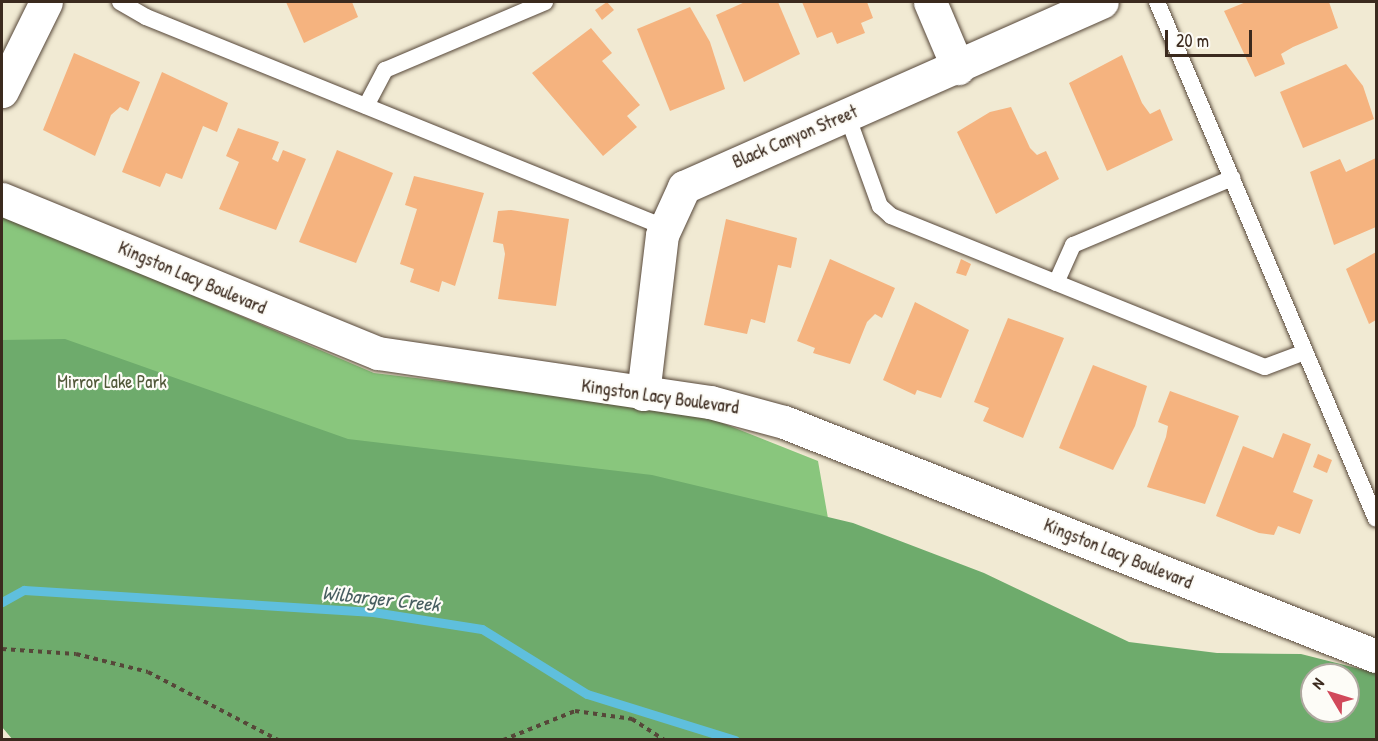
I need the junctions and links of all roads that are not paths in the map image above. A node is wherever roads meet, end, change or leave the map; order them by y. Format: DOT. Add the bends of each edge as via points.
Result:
graph roads {
  1 [pos="46,2"];
  2 [pos="120,2"];
  3 [pos="545,2"];
  4 [pos="930,2"];
  5 [pos="1102,2"];
  6 [pos="1157,2"];
  7 [pos="958,68"];
  8 [pos="2,92"];
  9 [pos="366,106"];
  10 [pos="847,115"];
  11 [pos="1232,178"];
  12 [pos="2,199"];
  13 [pos="664,227"];
  14 [pos="1056,283"];
  15 [pos="1305,352"];
  16 [pos="643,394"];
  17 [pos="1377,519"];
  18 [pos="1377,656"];
  1 -- 8 [label="street"];
  2 -- 9 [label="lane"];
  3 -- 9 [label="lane" via="385,70"];
  4 -- 7 [label="street"];
  5 -- 7 [label="street, Black Canyon Street"];
  6 -- 11 [label="lane"];
  7 -- 10 [label="street, Black Canyon Street"];
  9 -- 13 [label="lane"];
  10 -- 13 [label="street, Black Canyon Street" via="697,178 674,200"];
  10 -- 14 [label="lane" via="885,212"];
  11 -- 14 [label="lane" via="1073,245"];
  11 -- 15 [label="lane"];
  12 -- 16 [label="street, Kingston Lacy Boulevard" via="378,353"];
  13 -- 16 [label="street, Black Canyon Street"];
  14 -- 15 [label="lane" via="1266,367"];
  15 -- 17 [label="lane"];
  16 -- 18 [label="street, Kingston Lacy Boulevard" via="744,408 784,422"];
}
